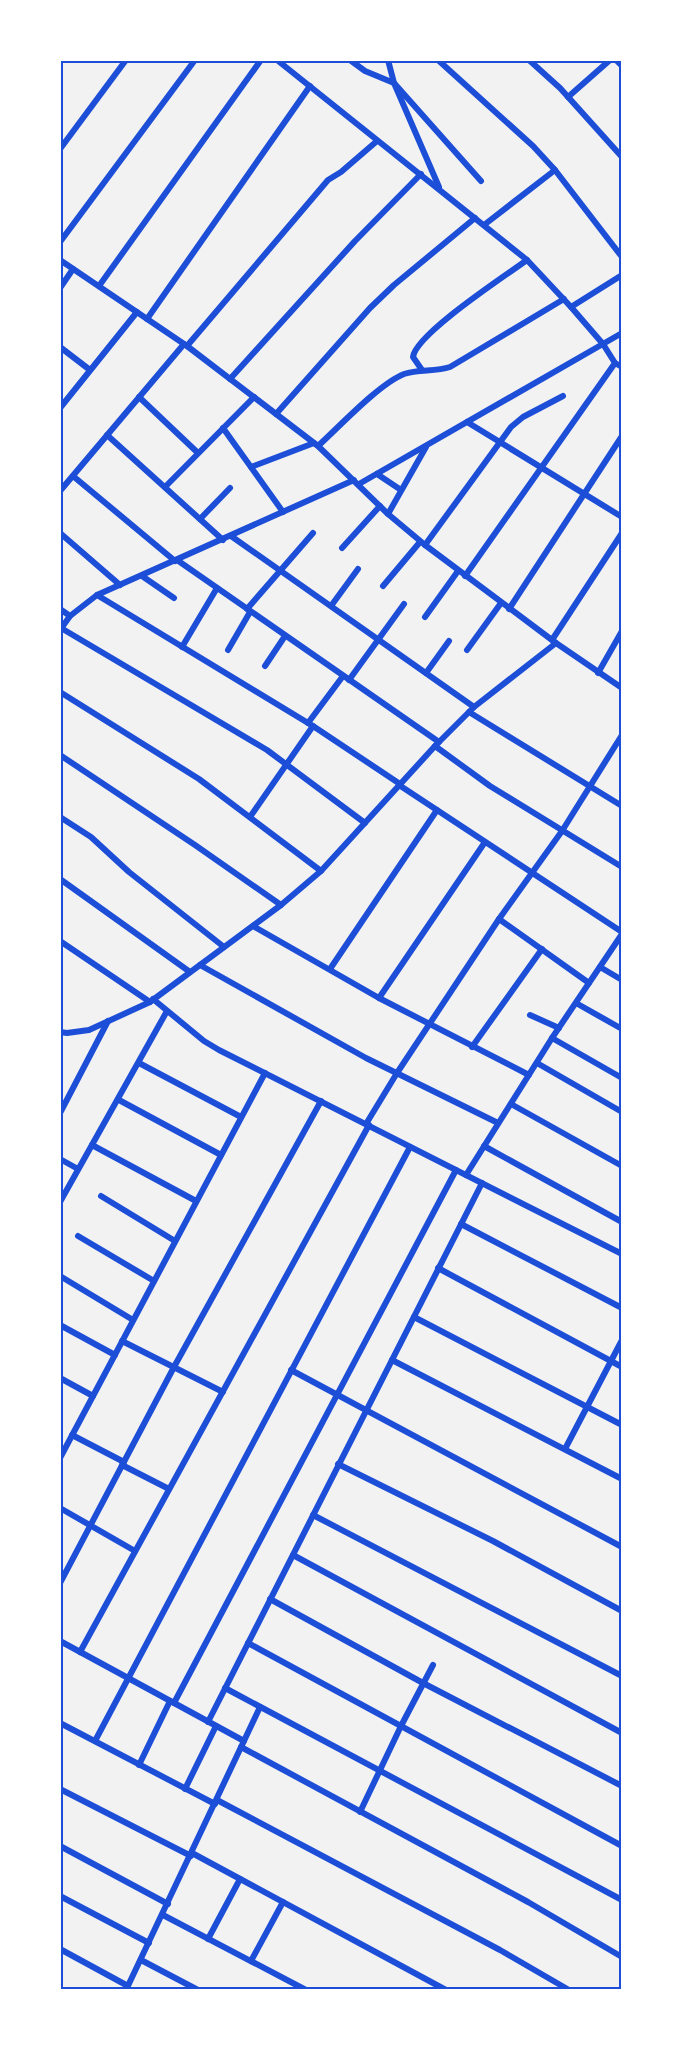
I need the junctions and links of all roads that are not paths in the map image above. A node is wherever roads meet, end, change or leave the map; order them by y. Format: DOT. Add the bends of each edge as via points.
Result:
graph roads {
  1 [pos="126,60"];
  2 [pos="195,60"];
  3 [pos="261,60"];
  4 [pos="277,60"];
  5 [pos="350,60"];
  6 [pos="388,60"];
  7 [pos="438,60"];
  8 [pos="529,60"];
  9 [pos="610,60"];
  10 [pos="616,60"];
  11 [pos="622,66"];
  12 [pos="394,83"];
  13 [pos="310,86"];
  14 [pos="568,97"];
  15 [pos="377,141"];
  16 [pos="60,149"];
  17 [pos="622,157"];
  18 [pos="555,170"];
  19 [pos="421,174"];
  20 [pos="481,181"];
  21 [pos="439,188"];
  22 [pos="475,218"];
  23 [pos="484,225"];
  24 [pos="60,242"];
  25 [pos="622,257"];
  26 [pos="60,260"];
  27 [pos="527,260"];
  28 [pos="74,269"];
  29 [pos="622,275"];
  30 [pos="99,286"];
  31 [pos="60,288"];
  32 [pos="564,299"];
  33 [pos="571,307"];
  34 [pos="137,312"];
  35 [pos="147,319"];
  36 [pos="622,333"];
  37 [pos="603,344"];
  38 [pos="185,345"];
  39 [pos="60,347"];
  40 [pos="615,363"];
  41 [pos="622,367"];
  42 [pos="90,370"];
  43 [pos="422,370"];
  44 [pos="230,379"];
  45 [pos="563,396"];
  46 [pos="139,397"];
  47 [pos="254,397"];
  48 [pos="60,408"];
  49 [pos="276,414"];
  50 [pos="467,422"];
  51 [pos="223,428"];
  52 [pos="107,435"];
  53 [pos="622,436"];
  54 [pos="499,443"];
  55 [pos="316,444"];
  56 [pos="427,445"];
  57 [pos="198,453"];
  58 [pos="251,467"];
  59 [pos="541,468"];
  60 [pos="377,474"];
  61 [pos="73,476"];
  62 [pos="356,482"];
  63 [pos="165,487"];
  64 [pos="230,488"];
  65 [pos="401,490"];
  66 [pos="60,491"];
  67 [pos="584,495"];
  68 [pos="380,506"];
  69 [pos="283,512"];
  70 [pos="388,514"];
  71 [pos="622,518"];
  72 [pos="200,519"];
  73 [pos="60,533"];
  74 [pos="313,533"];
  75 [pos="622,533"];
  76 [pos="231,536"];
  77 [pos="223,540"];
  78 [pos="422,543"];
  79 [pos="342,548"];
  80 [pos="176,560"];
  81 [pos="358,569"];
  82 [pos="280,570"];
  83 [pos="458,571"];
  84 [pos="142,576"];
  85 [pos="465,576"];
  86 [pos="120,585"];
  87 [pos="383,586"];
  88 [pos="217,588"];
  89 [pos="97,595"];
  90 [pos="174,598"];
  91 [pos="501,603"];
  92 [pos="404,604"];
  93 [pos="331,606"];
  94 [pos="60,609"];
  95 [pos="509,609"];
  96 [pos="249,610"];
  97 [pos="70,615"];
  98 [pos="425,617"];
  99 [pos="61,629"];
  100 [pos="622,631"];
  101 [pos="285,636"];
  102 [pos="378,639"];
  103 [pos="449,641"];
  104 [pos="554,642"];
  105 [pos="182,647"];
  106 [pos="228,650"];
  107 [pos="467,650"];
  108 [pos="265,666"];
  109 [pos="426,673"];
  110 [pos="598,673"];
  111 [pos="346,678"];
  112 [pos="622,688"];
  113 [pos="60,692"];
  114 [pos="472,709"];
  115 [pos="311,724"];
  116 [pos="622,735"];
  117 [pos="437,744"];
  118 [pos="60,755"];
  119 [pos="286,765"];
  120 [pos="400,785"];
  121 [pos="589,786"];
  122 [pos="622,806"];
  123 [pos="437,810"];
  124 [pos="60,817"];
  125 [pos="250,817"];
  126 [pos="365,823"];
  127 [pos="562,831"];
  128 [pos="485,842"];
  129 [pos="622,867"];
  130 [pos="321,871"];
  131 [pos="532,873"];
  132 [pos="60,879"];
  133 [pos="281,905"];
  134 [pos="499,919"];
  135 [pos="253,926"];
  136 [pos="622,933"];
  137 [pos="60,941"];
  138 [pos="224,947"];
  139 [pos="542,949"];
  140 [pos="200,965"];
  141 [pos="600,967"];
  142 [pos="330,969"];
  143 [pos="190,972"];
  144 [pos="622,980"];
  145 [pos="589,983"];
  146 [pos="379,998"];
  147 [pos="152,1000"];
  148 [pos="576,1003"];
  149 [pos="167,1011"];
  150 [pos="530,1015"];
  151 [pos="109,1021"];
  152 [pos="429,1025"];
  153 [pos="559,1028"];
  154 [pos="622,1029"];
  155 [pos="60,1032"];
  156 [pos="552,1038"];
  157 [pos="472,1047"];
  158 [pos="139,1063"];
  159 [pos="537,1063"];
  160 [pos="264,1073"];
  161 [pos="397,1073"];
  162 [pos="529,1075"];
  163 [pos="622,1078"];
  164 [pos="119,1100"];
  165 [pos="321,1101"];
  166 [pos="510,1104"];
  167 [pos="622,1112"];
  168 [pos="60,1113"];
  169 [pos="241,1117"];
  170 [pos="498,1123"];
  171 [pos="367,1125"];
  172 [pos="92,1145"];
  173 [pos="484,1146"];
  174 [pos="410,1147"];
  175 [pos="221,1155"];
  176 [pos="60,1160"];
  177 [pos="622,1166"];
  178 [pos="78,1169"];
  179 [pos="456,1170"];
  180 [pos="466,1175"];
  181 [pos="482,1183"];
  182 [pos="101,1196"];
  183 [pos="196,1201"];
  184 [pos="60,1202"];
  185 [pos="622,1222"];
  186 [pos="461,1224"];
  187 [pos="78,1236"];
  188 [pos="175,1241"];
  189 [pos="622,1254"];
  190 [pos="438,1269"];
  191 [pos="60,1276"];
  192 [pos="154,1281"];
  193 [pos="622,1308"];
  194 [pos="414,1317"];
  195 [pos="133,1320"];
  196 [pos="60,1325"];
  197 [pos="622,1340"];
  198 [pos="122,1341"];
  199 [pos="115,1354"];
  200 [pos="392,1360"];
  201 [pos="611,1361"];
  202 [pos="174,1367"];
  203 [pos="622,1367"];
  204 [pos="291,1370"];
  205 [pos="60,1378"];
  206 [pos="223,1392"];
  207 [pos="337,1395"];
  208 [pos="93,1396"];
  209 [pos="587,1407"];
  210 [pos="366,1410"];
  211 [pos="622,1425"];
  212 [pos="72,1435"];
  213 [pos="60,1439"];
  214 [pos="68,1443"];
  215 [pos="565,1449"];
  216 [pos="60,1458"];
  217 [pos="123,1463"];
  218 [pos="338,1464"];
  219 [pos="622,1479"];
  220 [pos="169,1490"];
  221 [pos="60,1508"];
  222 [pos="313,1515"];
  223 [pos="90,1526"];
  224 [pos="622,1547"];
  225 [pos="135,1551"];
  226 [pos="292,1555"];
  227 [pos="60,1583"];
  228 [pos="270,1599"];
  229 [pos="622,1611"];
  230 [pos="248,1643"];
  231 [pos="61,1645"];
  232 [pos="80,1652"];
  233 [pos="433,1665"];
  234 [pos="622,1676"];
  235 [pos="127,1678"];
  236 [pos="423,1683"];
  237 [pos="225,1688"];
  238 [pos="172,1702"];
  239 [pos="261,1707"];
  240 [pos="208,1722"];
  241 [pos="60,1723"];
  242 [pos="216,1726"];
  243 [pos="401,1726"];
  244 [pos="622,1734"];
  245 [pos="95,1741"];
  246 [pos="243,1744"];
  247 [pos="139,1765"];
  248 [pos="380,1770"];
  249 [pos="622,1786"];
  250 [pos="60,1789"];
  251 [pos="185,1789"];
  252 [pos="216,1802"];
  253 [pos="360,1812"];
  254 [pos="60,1846"];
  255 [pos="622,1846"];
  256 [pos="192,1855"];
  257 [pos="240,1879"];
  258 [pos="60,1896"];
  259 [pos="622,1900"];
  260 [pos="283,1902"];
  261 [pos="168,1904"];
  262 [pos="163,1915"];
  263 [pos="208,1939"];
  264 [pos="149,1944"];
  265 [pos="60,1949"];
  266 [pos="622,1957"];
  267 [pos="141,1960"];
  268 [pos="251,1961"];
  269 [pos="127,1988"];
  270 [pos="198,1990"];
  271 [pos="306,1990"];
  272 [pos="446,1990"];
  273 [pos="569,1990"];
  1 -- 16 [label="street"];
  2 -- 24 [label="street"];
  3 -- 30 [label="street"];
  4 -- 13 [label="street"];
  5 -- 12 [label="street"];
  6 -- 12 [label="street"];
  7 -- 18 [label="street"];
  8 -- 14 [label="street"];
  9 -- 14 [label="street"];
  10 -- 11 [label="street"];
  12 -- 20 [label="street"];
  12 -- 21 [label="street"];
  13 -- 15 [label="street"];
  13 -- 35 [label="street"];
  14 -- 17 [label="street"];
  15 -- 19 [label="street"];
  15 -- 38 [label="street" via="328,180"];
  18 -- 23 [label="street"];
  18 -- 25 [label="street"];
  19 -- 21 [label="street"];
  19 -- 44 [label="street" via="331,266"];
  21 -- 22 [label="street"];
  22 -- 23 [label="street"];
  22 -- 49 [label="street" via="370,308"];
  23 -- 27 [label="street"];
  26 -- 28 [label="street"];
  27 -- 32 [label="street"];
  27 -- 43 [label="street" via="418,345 413,357"];
  28 -- 30 [label="street"];
  28 -- 31 [label="street"];
  29 -- 33 [label="street"];
  30 -- 34 [label="street"];
  32 -- 33 [label="street"];
  32 -- 43 [label="street" via="450,367"];
  33 -- 37 [label="street"];
  34 -- 35 [label="street"];
  34 -- 42 [label="street"];
  35 -- 38 [label="street"];
  36 -- 37 [label="street"];
  37 -- 40 [label="street"];
  37 -- 50 [label="street"];
  38 -- 44 [label="street"];
  38 -- 46 [label="street"];
  39 -- 42 [label="street"];
  40 -- 41 [label="street"];
  40 -- 59 [label="street"];
  42 -- 48 [label="street"];
  43 -- 55 [label="street" via="388,383"];
  44 -- 47 [label="street"];
  45 -- 54 [label="street" via="523,417"];
  46 -- 52 [label="street"];
  46 -- 57 [label="street"];
  47 -- 49 [label="street"];
  47 -- 51 [label="street"];
  49 -- 55 [label="street"];
  50 -- 54 [label="street"];
  50 -- 56 [label="street"];
  51 -- 57 [label="street"];
  51 -- 58 [label="street"];
  52 -- 61 [label="street"];
  52 -- 63 [label="street"];
  53 -- 67 [label="street"];
  54 -- 59 [label="street"];
  54 -- 78 [label="street"];
  55 -- 58 [label="street"];
  55 -- 62 [label="street"];
  56 -- 60 [label="street"];
  56 -- 65 [label="street"];
  57 -- 63 [label="street"];
  58 -- 69 [label="street"];
  59 -- 67 [label="street"];
  59 -- 85 [label="street"];
  60 -- 62 [label="street"];
  60 -- 65 [label="street"];
  61 -- 66 [label="street"];
  61 -- 80 [label="street"];
  62 -- 68 [label="street"];
  62 -- 69 [label="street"];
  63 -- 72 [label="street"];
  64 -- 72 [label="street"];
  65 -- 70 [label="street"];
  67 -- 71 [label="street"];
  67 -- 95 [label="street"];
  68 -- 70 [label="street"];
  68 -- 79 [label="street"];
  69 -- 76 [label="street"];
  70 -- 78 [label="street"];
  72 -- 77 [label="street"];
  73 -- 86 [label="street"];
  74 -- 82 [label="street"];
  75 -- 104 [label="street"];
  76 -- 77 [label="street"];
  76 -- 82 [label="street"];
  77 -- 80 [label="street"];
  78 -- 83 [label="street"];
  78 -- 87 [label="street"];
  80 -- 84 [label="street"];
  80 -- 88 [label="street"];
  81 -- 93 [label="street"];
  82 -- 93 [label="street"];
  82 -- 96 [label="street"];
  83 -- 85 [label="street"];
  83 -- 98 [label="street"];
  84 -- 86 [label="street"];
  84 -- 90 [label="street"];
  85 -- 91 [label="street"];
  86 -- 89 [label="street"];
  88 -- 96 [label="street"];
  88 -- 105 [label="street"];
  89 -- 97 [label="street"];
  89 -- 105 [label="street"];
  91 -- 95 [label="street"];
  91 -- 107 [label="street"];
  92 -- 102 [label="street"];
  93 -- 102 [label="street"];
  94 -- 97 [label="street"];
  95 -- 104 [label="street"];
  96 -- 101 [label="street"];
  96 -- 106 [label="street"];
  97 -- 99 [label="street"];
  99 -- 119 [label="street" via="267,750"];
  100 -- 110 [label="street"];
  101 -- 108 [label="street"];
  101 -- 111 [label="street"];
  102 -- 109 [label="street"];
  102 -- 111 [label="street"];
  103 -- 109 [label="street"];
  104 -- 110 [label="street"];
  104 -- 114 [label="street"];
  105 -- 115 [label="street"];
  109 -- 114 [label="street"];
  110 -- 112 [label="street"];
  111 -- 115 [label="street"];
  111 -- 117 [label="street"];
  113 -- 125 [label="street" via="199,779"];
  114 -- 117 [label="street"];
  114 -- 121 [label="street"];
  115 -- 119 [label="street"];
  115 -- 120 [label="street"];
  116 -- 121 [label="street"];
  117 -- 120 [label="street"];
  117 -- 127 [label="street" via="490,786"];
  118 -- 133 [label="street"];
  119 -- 125 [label="street"];
  119 -- 126 [label="street"];
  120 -- 123 [label="street"];
  120 -- 126 [label="street"];
  121 -- 122 [label="street"];
  121 -- 127 [label="street"];
  123 -- 128 [label="street"];
  123 -- 142 [label="street"];
  124 -- 138 [label="street" via="91,837"];
  125 -- 130 [label="street"];
  126 -- 130 [label="street"];
  127 -- 129 [label="street"];
  127 -- 131 [label="street"];
  128 -- 131 [label="street"];
  128 -- 146 [label="street"];
  130 -- 133 [label="street"];
  131 -- 134 [label="street"];
  131 -- 136 [label="street"];
  132 -- 143 [label="street"];
  133 -- 135 [label="street"];
  134 -- 139 [label="street"];
  134 -- 152 [label="street"];
  135 -- 138 [label="street"];
  135 -- 142 [label="street"];
  136 -- 141 [label="street"];
  137 -- 147 [label="street"];
  138 -- 140 [label="street"];
  139 -- 145 [label="street"];
  139 -- 157 [label="street"];
  140 -- 143 [label="street"];
  140 -- 161 [label="street"];
  141 -- 144 [label="street"];
  141 -- 145 [label="street"];
  142 -- 146 [label="street"];
  143 -- 147 [label="street"];
  145 -- 148 [label="street"];
  146 -- 152 [label="street"];
  147 -- 149 [label="street"];
  147 -- 151 [label="street"];
  148 -- 153 [label="street"];
  148 -- 154 [label="street"];
  149 -- 158 [label="street"];
  149 -- 160 [label="street" via="204,1041"];
  150 -- 153 [label="street"];
  151 -- 155 [label="street" via="89,1030"];
  151 -- 168 [label="street"];
  152 -- 157 [label="street"];
  152 -- 161 [label="street"];
  153 -- 156 [label="street"];
  156 -- 159 [label="street"];
  156 -- 163 [label="street"];
  157 -- 162 [label="street"];
  158 -- 164 [label="street"];
  158 -- 169 [label="street"];
  159 -- 162 [label="street"];
  159 -- 167 [label="street"];
  160 -- 165 [label="street"];
  160 -- 169 [label="street"];
  161 -- 170 [label="street"];
  161 -- 171 [label="street"];
  162 -- 166 [label="street"];
  164 -- 172 [label="street"];
  164 -- 175 [label="street"];
  165 -- 171 [label="street"];
  165 -- 202 [label="street"];
  166 -- 170 [label="street"];
  166 -- 177 [label="street"];
  169 -- 175 [label="street"];
  170 -- 173 [label="street"];
  171 -- 174 [label="street"];
  171 -- 206 [label="street"];
  172 -- 178 [label="street"];
  172 -- 183 [label="street"];
  173 -- 180 [label="street"];
  173 -- 185 [label="street"];
  174 -- 179 [label="street"];
  174 -- 204 [label="street"];
  175 -- 183 [label="street"];
  176 -- 178 [label="street"];
  178 -- 184 [label="street"];
  179 -- 180 [label="street"];
  179 -- 207 [label="street"];
  180 -- 181 [label="street"];
  181 -- 186 [label="street"];
  181 -- 189 [label="street"];
  182 -- 188 [label="street"];
  183 -- 188 [label="street"];
  186 -- 190 [label="street"];
  186 -- 193 [label="street"];
  187 -- 192 [label="street"];
  188 -- 192 [label="street"];
  190 -- 194 [label="street"];
  190 -- 201 [label="street"];
  191 -- 195 [label="street"];
  192 -- 195 [label="street"];
  194 -- 200 [label="street"];
  194 -- 209 [label="street"];
  195 -- 198 [label="street"];
  196 -- 199 [label="street"];
  197 -- 201 [label="street"];
  198 -- 199 [label="street"];
  198 -- 202 [label="street"];
  199 -- 208 [label="street"];
  200 -- 210 [label="street"];
  200 -- 215 [label="street"];
  201 -- 203 [label="street"];
  201 -- 209 [label="street"];
  202 -- 206 [label="street"];
  202 -- 217 [label="street"];
  204 -- 207 [label="street"];
  204 -- 235 [label="street"];
  205 -- 208 [label="street"];
  206 -- 220 [label="street"];
  207 -- 210 [label="street"];
  207 -- 238 [label="street"];
  208 -- 212 [label="street"];
  209 -- 211 [label="street"];
  209 -- 215 [label="street"];
  210 -- 218 [label="street"];
  210 -- 224 [label="street"];
  212 -- 214 [label="street"];
  212 -- 217 [label="street"];
  213 -- 214 [label="street"];
  214 -- 216 [label="street"];
  215 -- 219 [label="street"];
  217 -- 220 [label="street"];
  217 -- 223 [label="street"];
  218 -- 222 [label="street"];
  218 -- 229 [label="street"];
  220 -- 225 [label="street"];
  221 -- 223 [label="street"];
  222 -- 226 [label="street"];
  222 -- 234 [label="street"];
  223 -- 225 [label="street"];
  223 -- 227 [label="street"];
  225 -- 232 [label="street"];
  226 -- 228 [label="street"];
  226 -- 244 [label="street"];
  228 -- 230 [label="street"];
  228 -- 236 [label="street"];
  230 -- 237 [label="street"];
  230 -- 243 [label="street"];
  231 -- 232 [label="street"];
  232 -- 235 [label="street"];
  233 -- 236 [label="street"];
  235 -- 238 [label="street"];
  235 -- 245 [label="street"];
  236 -- 243 [label="street"];
  236 -- 249 [label="street"];
  237 -- 239 [label="street"];
  237 -- 240 [label="street"];
  238 -- 240 [label="street"];
  238 -- 247 [label="street"];
  239 -- 246 [label="street"];
  239 -- 248 [label="street"];
  240 -- 242 [label="street"];
  241 -- 245 [label="street"];
  242 -- 246 [label="street"];
  242 -- 251 [label="street"];
  243 -- 248 [label="street"];
  243 -- 255 [label="street"];
  245 -- 247 [label="street"];
  246 -- 252 [label="street"];
  246 -- 253 [label="street"];
  247 -- 251 [label="street"];
  248 -- 253 [label="street"];
  248 -- 259 [label="street"];
  250 -- 256 [label="street"];
  251 -- 252 [label="street"];
  252 -- 256 [label="street"];
  252 -- 273 [label="street"];
  253 -- 266 [label="street"];
  254 -- 261 [label="street"];
  256 -- 257 [label="street"];
  256 -- 261 [label="street"];
  257 -- 260 [label="street"];
  257 -- 263 [label="street"];
  258 -- 264 [label="street"];
  260 -- 268 [label="street"];
  260 -- 272 [label="street"];
  261 -- 262 [label="street"];
  262 -- 263 [label="street"];
  262 -- 264 [label="street"];
  263 -- 268 [label="street"];
  264 -- 267 [label="street"];
  265 -- 269 [label="street"];
  267 -- 269 [label="street"];
  267 -- 270 [label="street"];
  268 -- 271 [label="street"];
}
